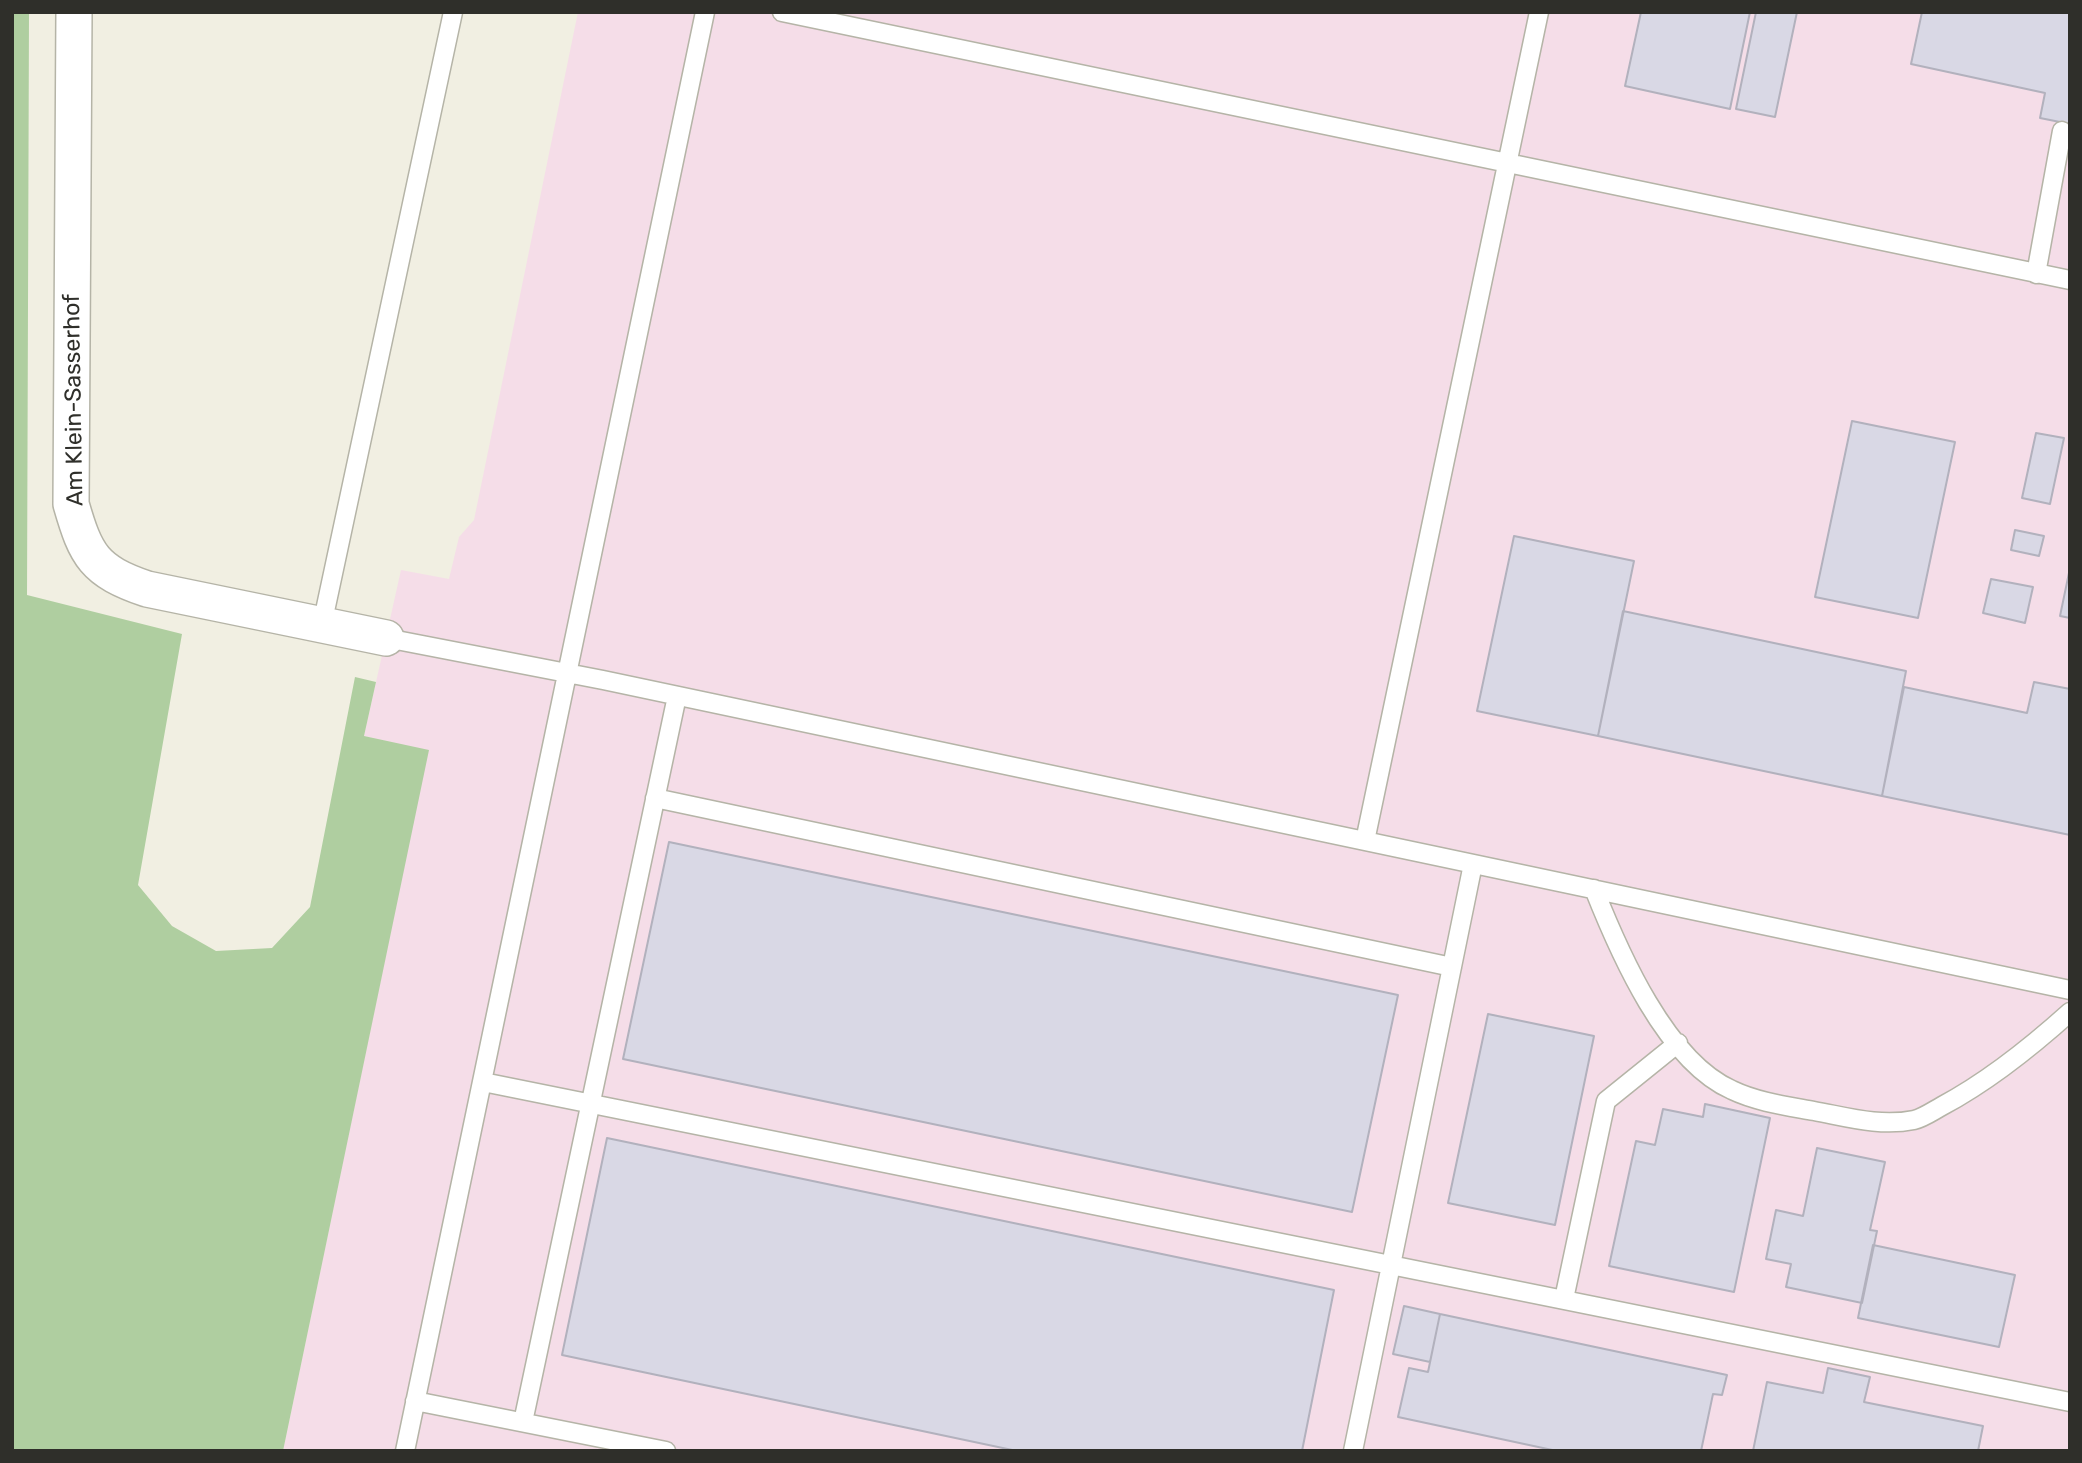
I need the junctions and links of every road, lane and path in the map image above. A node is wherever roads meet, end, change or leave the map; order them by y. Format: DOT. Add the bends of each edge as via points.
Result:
graph roads {
  1 [pos="74,12"];
  2 [pos="453,12"];
  3 [pos="705,12"];
  4 [pos="782,12"];
  5 [pos="1539,12"];
  6 [pos="2062,131"];
  7 [pos="1507,163"];
  8 [pos="2036,274"];
  9 [pos="2070,281"];
  10 [pos="322,625"];
  11 [pos="386,638"];
  12 [pos="568,674"];
  13 [pos="677,696"];
  14 [pos="655,798"];
  15 [pos="1365,841"];
  16 [pos="1473,864"];
  17 [pos="1594,889"];
  18 [pos="1452,967"];
  19 [pos="2070,989"];
  20 [pos="2070,1012"];
  21 [pos="1678,1043"];
  22 [pos="483,1082"];
  23 [pos="591,1102"];
  24 [pos="1391,1266"];
  25 [pos="1564,1299"];
  26 [pos="415,1401"];
  27 [pos="2070,1402"];
  28 [pos="523,1422"];
  29 [pos="405,1451"];
  30 [pos="666,1451"];
  31 [pos="1353,1451"];
  1 -- 10 [label="street, Am Klein-Sasserhof" via="71,504 83,545 96,564 118,579 147,589"];
  2 -- 10 [label="lane"];
  3 -- 12 [label="lane"];
  4 -- 7 [label="lane"];
  5 -- 7 [label="lane"];
  6 -- 8 [label="lane"];
  7 -- 8 [label="lane"];
  7 -- 15 [label="lane"];
  8 -- 9 [label="lane"];
  10 -- 11 [label="street, Am Klein-Sasserhof"];
  11 -- 12 [label="lane"];
  12 -- 13 [label="lane"];
  12 -- 22 [label="lane"];
  13 -- 14 [label="lane"];
  13 -- 15 [label="lane"];
  14 -- 18 [label="lane"];
  14 -- 23 [label="lane"];
  15 -- 16 [label="lane"];
  16 -- 17 [label="lane"];
  16 -- 18 [label="lane"];
  17 -- 19 [label="lane"];
  17 -- 21 [label="lane" via="1623,961"];
  18 -- 24 [label="lane"];
  20 -- 21 [label="lane" via="2024,1053 1965,1094 1916,1120 1876,1123 1731,1090 1695,1066"];
  21 -- 25 [label="lane" via="1606,1101"];
  22 -- 23 [label="lane"];
  22 -- 26 [label="lane"];
  23 -- 24 [label="lane"];
  23 -- 28 [label="lane"];
  24 -- 25 [label="lane"];
  24 -- 31 [label="lane"];
  25 -- 27 [label="lane"];
  26 -- 28 [label="lane"];
  26 -- 29 [label="lane"];
  28 -- 30 [label="lane"];
}
